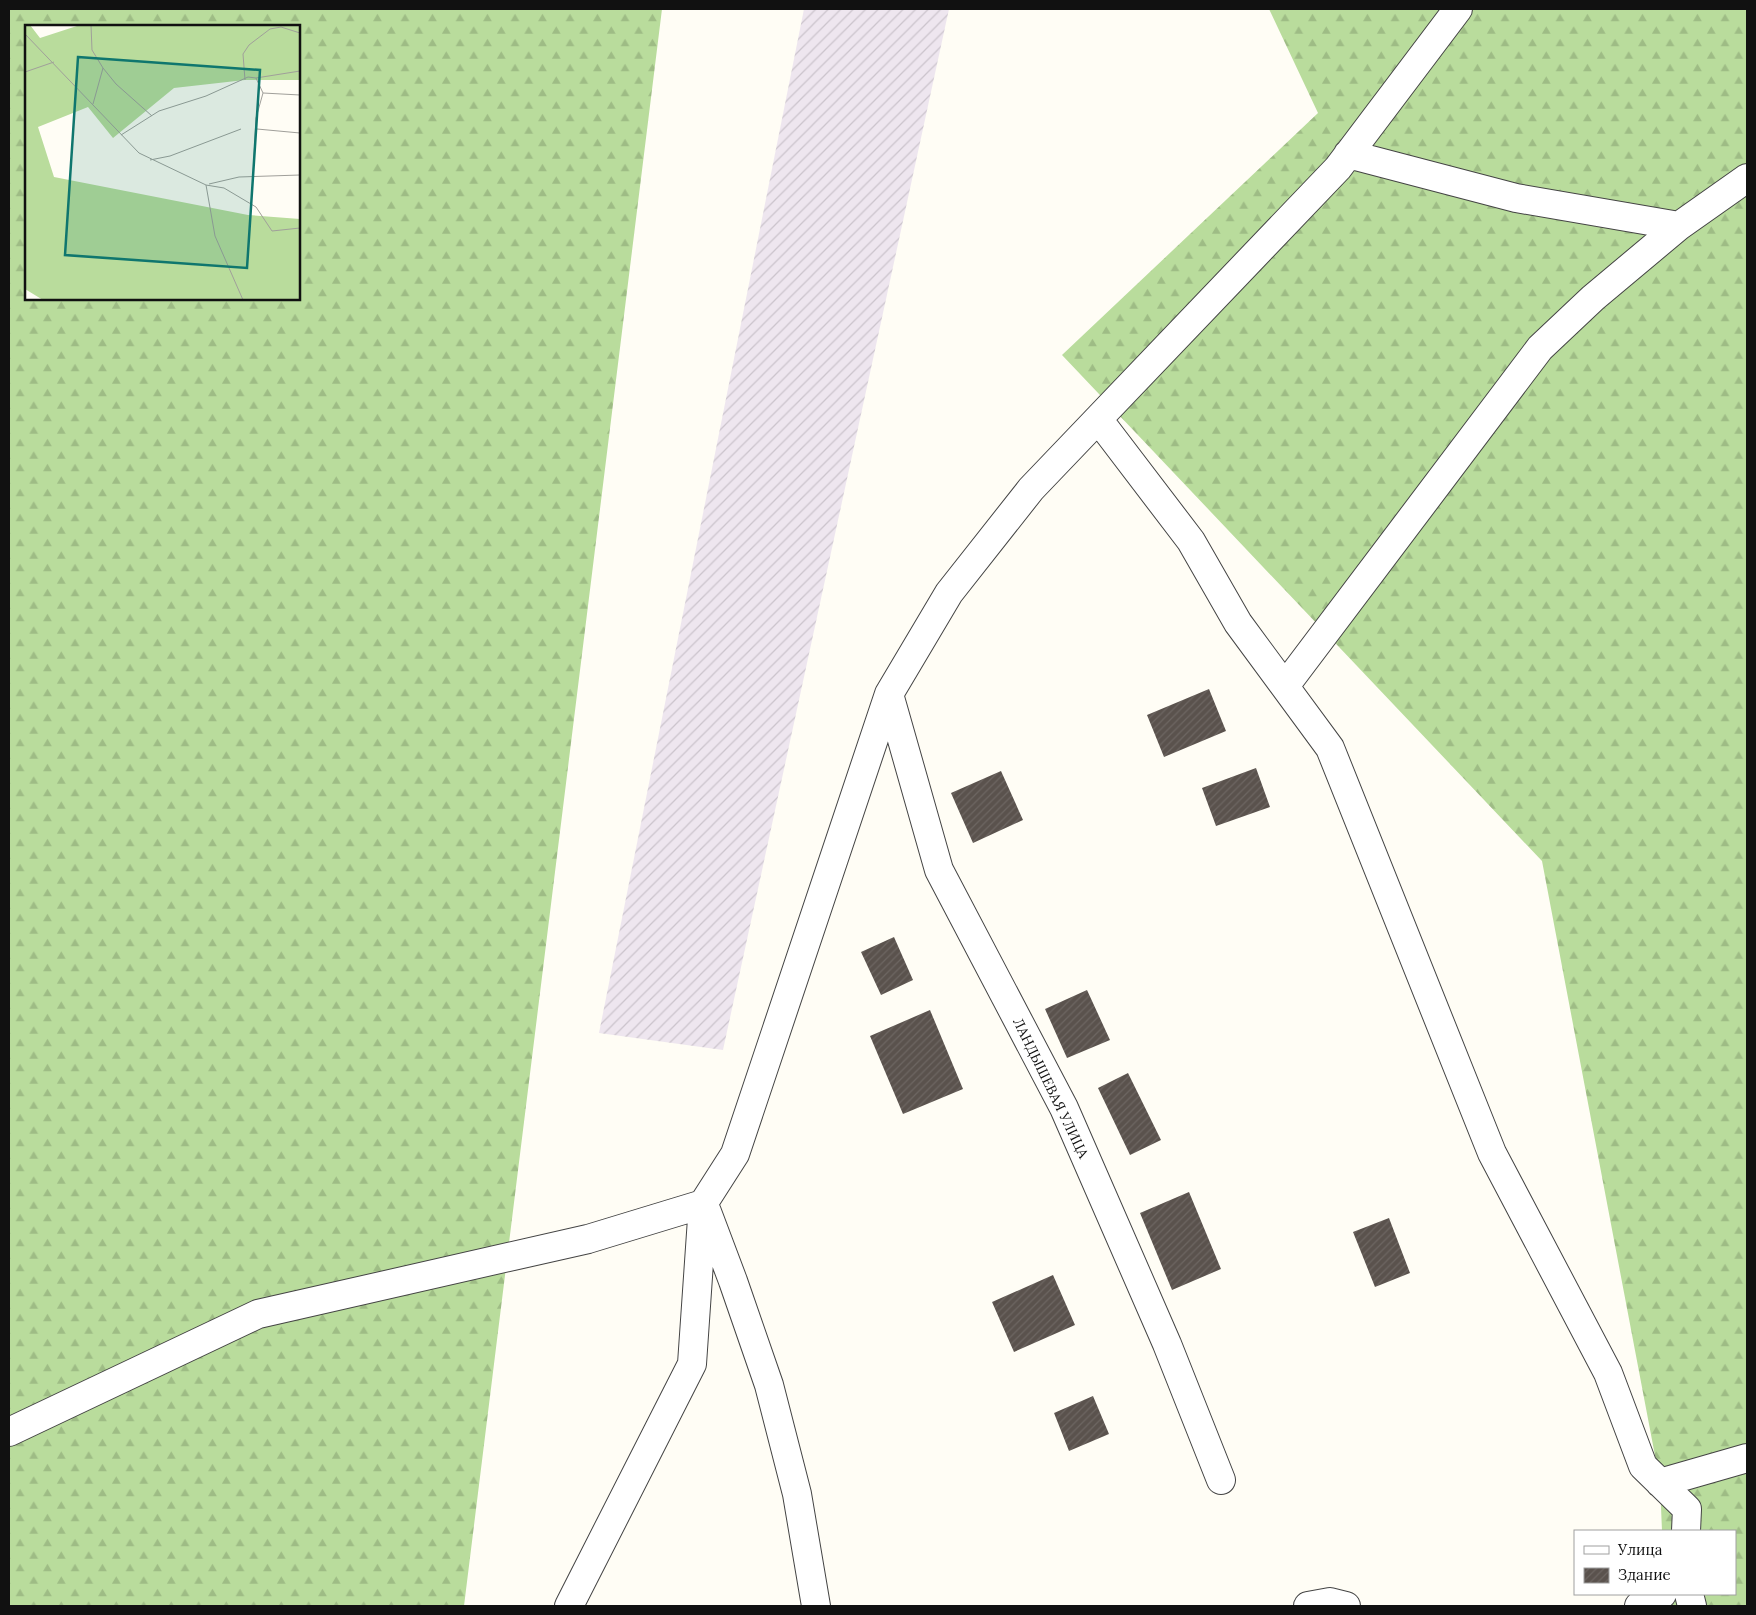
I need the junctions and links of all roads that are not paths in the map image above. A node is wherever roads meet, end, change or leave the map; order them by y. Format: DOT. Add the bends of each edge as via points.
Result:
graph roads {
  1 [pos="1458,9"];
  2 [pos="1348,154"];
  3 [pos="1747,178"];
  4 [pos="1679,226"];
  5 [pos="1098,419"];
  6 [pos="1285,686"];
  7 [pos="889,694"];
  8 [pos="704,1204"];
  9 [pos="9,1432"];
  10 [pos="1747,1458"];
  11 [pos="1221,1480"];
  12 [pos="1660,1482"];
  13 [pos="1686,1530"];
  14 [pos="1660,1595"];
  15 [pos="569,1606"];
  16 [pos="816,1606"];
  17 [pos="1308,1606"];
  18 [pos="1346,1606"];
  19 [pos="1639,1606"];
  1 -- 2 [label="street"];
  2 -- 4 [label="street" via="1516,198"];
  2 -- 5 [label="street" via="1331,176"];
  3 -- 4 [label="street"];
  4 -- 6 [label="street" via="1593,298 1540,348"];
  5 -- 6 [label="street" via="1191,540 1238,622"];
  5 -- 7 [label="street" via="1032,489 948,593"];
  6 -- 12 [label="street" via="1330,748 1492,1153 1608,1373 1643,1466"];
  7 -- 8 [label="street" via="735,1154"];
  7 -- 11 [label="street, ЛАНДЫШЕВАЯ УЛИЦА" via="939,870 1064,1108 1167,1344"];
  8 -- 9 [label="street" via="588,1238 258,1314"];
  8 -- 15 [label="street" via="692,1364"];
  8 -- 16 [label="street" via="769,1386 797,1494"];
  10 -- 12 [label="street"];
  12 -- 13 [label="street" via="1686,1509"];
  14 -- 19 [label="street"];
  17 -- 18 [label="street" via="1330,1602"];
}
